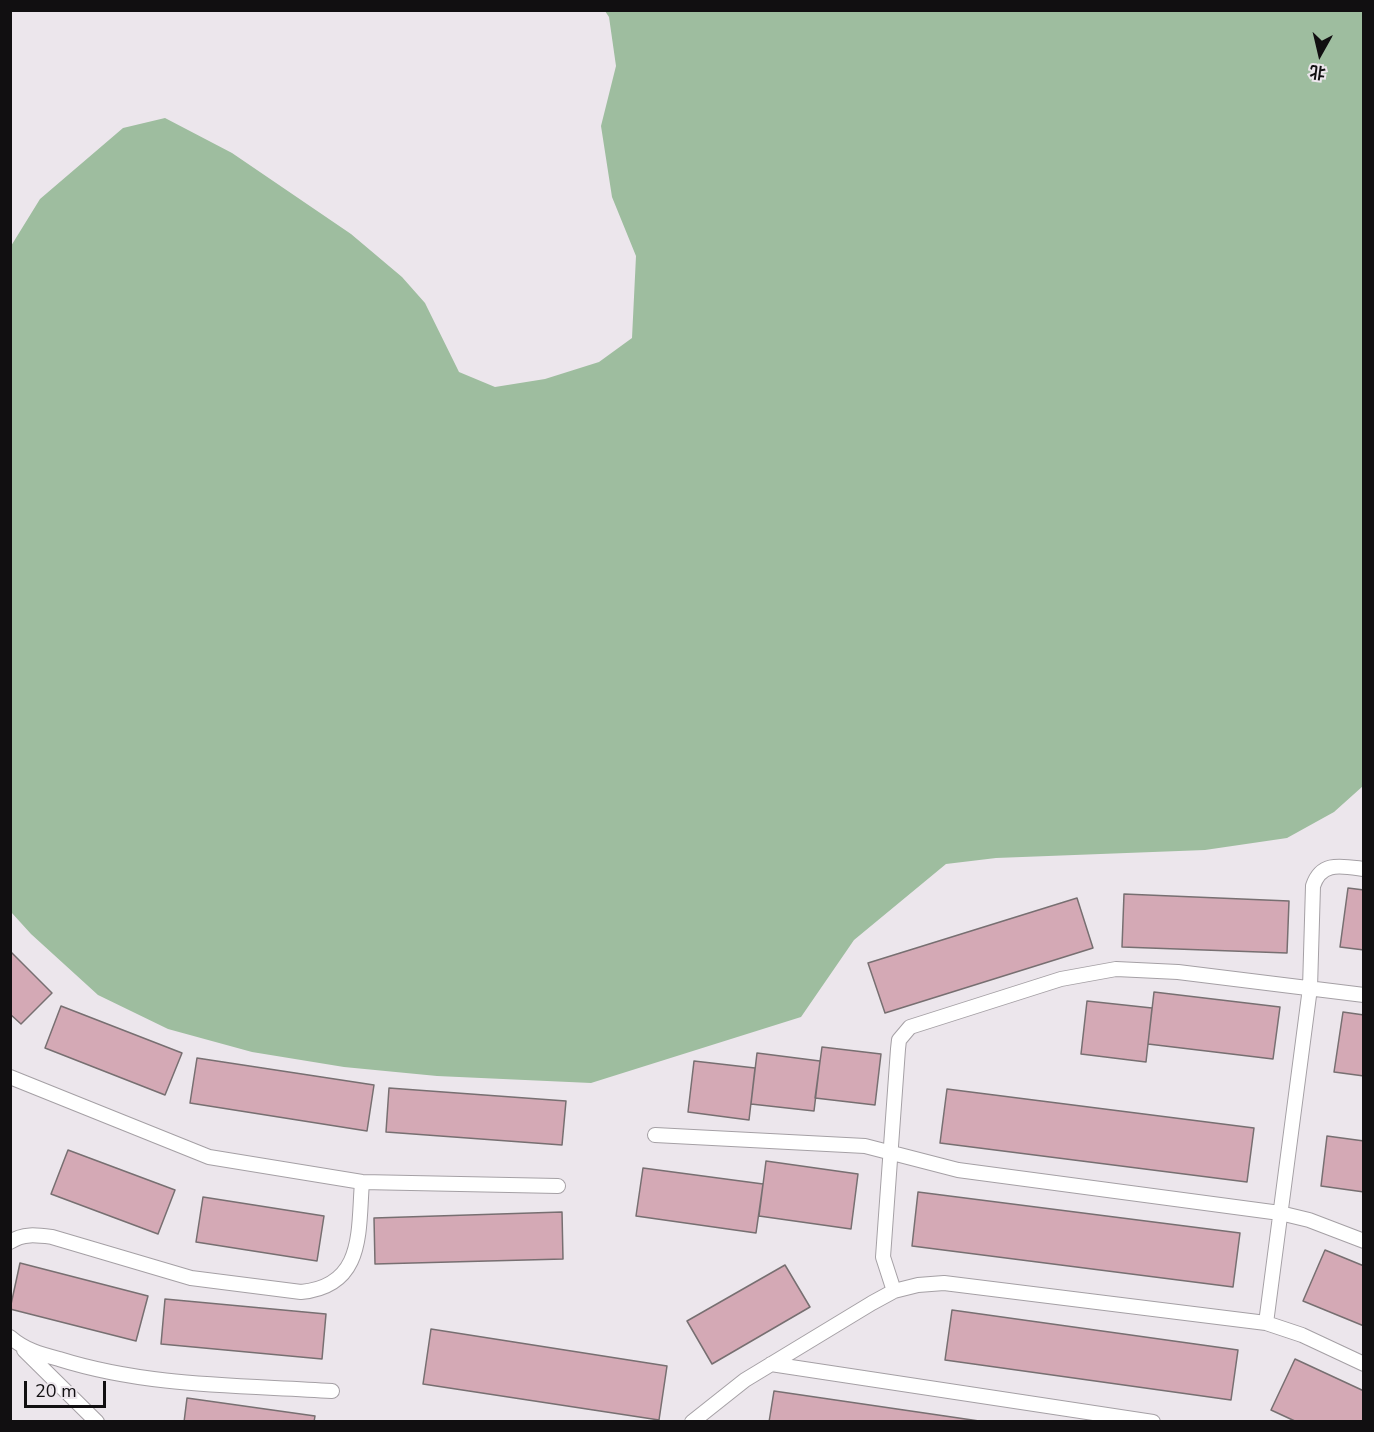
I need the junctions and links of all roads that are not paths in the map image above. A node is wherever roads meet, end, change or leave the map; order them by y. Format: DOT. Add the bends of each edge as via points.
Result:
graph roads {
  1 [pos="1364,869"];
  2 [pos="1310,988"];
  3 [pos="1364,995"];
  4 [pos="10,1077"];
  5 [pos="655,1135"];
  6 [pos="890,1152"];
  7 [pos="362,1182"];
  8 [pos="558,1186"];
  9 [pos="1280,1213"];
  10 [pos="1364,1241"];
  11 [pos="10,1242"];
  12 [pos="894,1292"];
  13 [pos="1266,1323"];
  14 [pos="10,1337"];
  15 [pos="22,1348"];
  16 [pos="771,1364"];
  17 [pos="1364,1364"];
  18 [pos="332,1391"];
  19 [pos="97,1422"];
  20 [pos="692,1422"];
  21 [pos="1153,1422"];
  1 -- 2 [label="lane" via="1327,867 1316,877"];
  2 -- 3 [label="lane"];
  2 -- 6 [label="lane" via="1178,972 1116,969 1061,979 921,1022 910,1027 899,1040"];
  2 -- 9 [label="lane"];
  4 -- 7 [label="lane" via="209,1157"];
  5 -- 6 [label="lane" via="836,1143"];
  6 -- 9 [label="lane" via="958,1170"];
  6 -- 12 [label="lane" via="883,1257"];
  7 -- 8 [label="lane"];
  7 -- 11 [label="lane" via="353,1258 346,1273 319,1290 301,1292 190,1278 52,1237 32,1234"];
  9 -- 10 [label="lane"];
  9 -- 13 [label="lane"];
  12 -- 13 [label="lane" via="945,1283"];
  12 -- 16 [label="lane"];
  13 -- 17 [label="lane"];
  14 -- 15 [label="lane"];
  15 -- 18 [label="lane" via="132,1378"];
  15 -- 19 [label="lane"];
  16 -- 20 [label="lane"];
  16 -- 21 [label="lane"];
}
